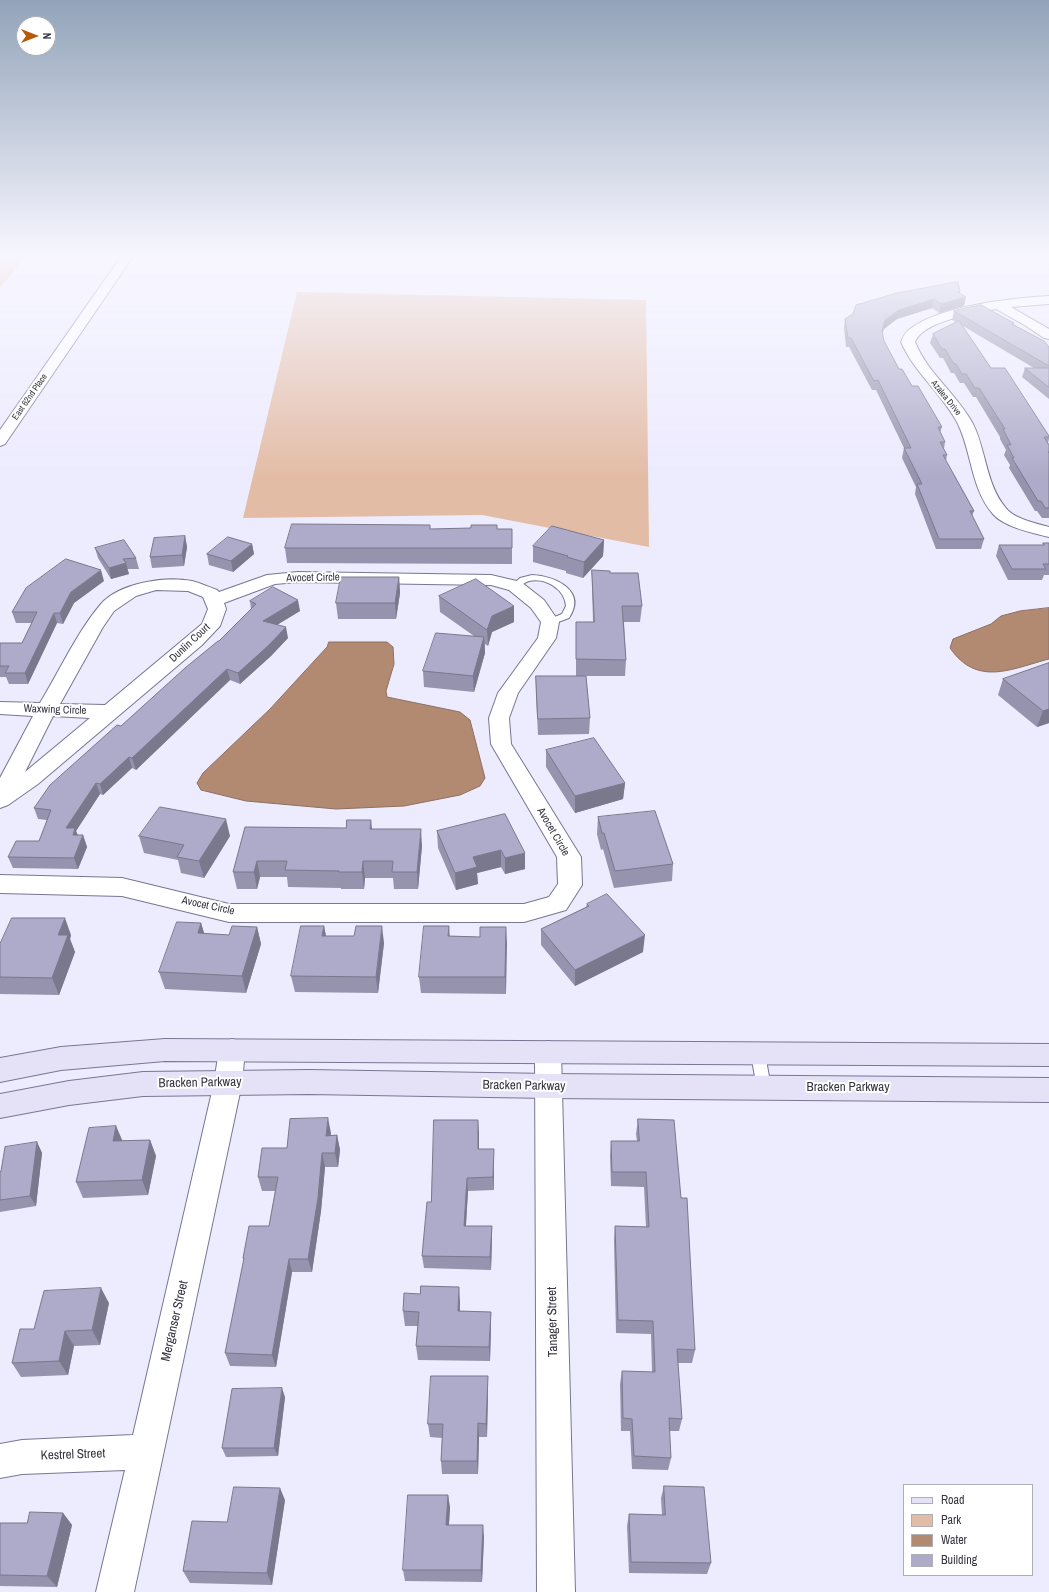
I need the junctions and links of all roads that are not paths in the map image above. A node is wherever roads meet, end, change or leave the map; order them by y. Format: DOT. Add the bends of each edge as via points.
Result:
graph roads {
  1 [pos="77,329"];
  2 [pos="917,329"];
  3 [pos="1040,329"];
  4 [pos="1049,335"];
  5 [pos="0,441"];
  6 [pos="1049,532"];
  7 [pos="515,586"];
  8 [pos="214,600"];
  9 [pos="550,622"];
  10 [pos="0,708"];
  11 [pos="47,709"];
  12 [pos="110,712"];
  13 [pos="0,800"];
  14 [pos="0,884"];
  15 [pos="232,1050"];
  16 [pos="548,1052"];
  17 [pos="758,1054"];
  18 [pos="1049,1055"];
  19 [pos="0,1070"];
  20 [pos="228,1083"];
  21 [pos="550,1086"];
  22 [pos="764,1088"];
  23 [pos="1049,1090"];
  24 [pos="0,1106"];
  25 [pos="146,1452"];
  26 [pos="0,1461"];
  27 [pos="115,1592"];
  28 [pos="556,1592"];
  1 -- 5 [label="street, East 62nd Place"];
  2 -- 6 [label="street, Azalea Drive" via="908,342 912,356 960,413 970,434 986,489 1000,512 1028,526"];
  3 -- 4 [label="street"];
  7 -- 8 [label="street, Avocet Circle" via="491,580 298,577 273,579"];
  7 -- 9 [label="street, Avocet Circle" via="538,604"];
  7 -- 9 [label="lane" via="526,579 540,579 557,583 568,594 571,605 566,616"];
  8 -- 11 [label="street, Dunlin Court" via="211,594 190,586 155,585 130,592 108,607"];
  8 -- 12 [label="street, Dunlin Court" via="218,609 211,626"];
  9 -- 14 [label="street, Avocet Circle" via="547,638 508,693 499,718 501,744 569,857 570,885 557,904 524,913 228,913 122,887"];
  10 -- 11 [label="street, Waxwing Circle"];
  11 -- 12 [label="street, Waxwing Circle"];
  11 -- 13 [label="street, Dunlin Court"];
  12 -- 13 [label="street, Dunlin Court" via="30,779"];
  15 -- 16 [label="street"];
  15 -- 19 [label="street" via="95,1054"];
  15 -- 20 [label="street, Merganser Street"];
  16 -- 17 [label="street"];
  16 -- 21 [label="street, Tanager Street"];
  17 -- 18 [label="street"];
  17 -- 22 [label="lane"];
  20 -- 21 [label="street, Bracken Parkway"];
  20 -- 24 [label="street, Bracken Parkway" via="143,1084 69,1093"];
  20 -- 25 [label="street, Merganser Street"];
  21 -- 22 [label="street, Bracken Parkway"];
  21 -- 28 [label="street, Tanager Street"];
  22 -- 23 [label="street, Bracken Parkway"];
  25 -- 26 [label="street, Kestrel Street" via="22,1457"];
  25 -- 27 [label="street, Merganser Street"];
}
